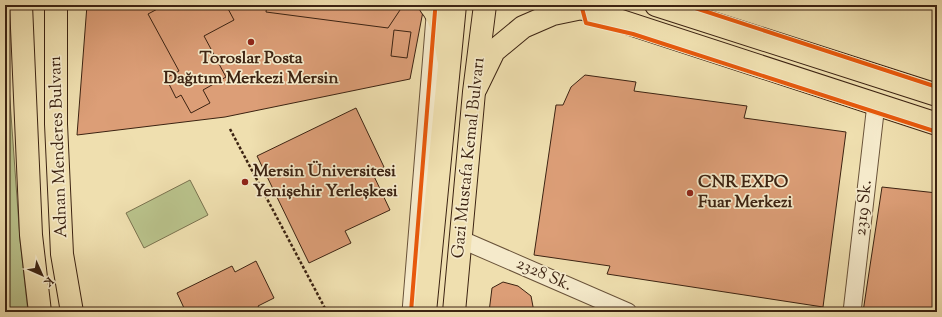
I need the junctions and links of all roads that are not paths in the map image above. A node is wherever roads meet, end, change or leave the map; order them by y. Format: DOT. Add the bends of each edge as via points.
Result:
graph roads {
  1 [pos="21,5"];
  2 [pos="56,5"];
  3 [pos="485,5"];
  4 [pos="656,5"];
  5 [pos="440,7"];
  6 [pos="577,7"];
  7 [pos="474,92"];
  8 [pos="937,95"];
  9 [pos="876,104"];
  10 [pos="937,124"];
  11 [pos="460,238"];
  12 [pos="40,312"];
  13 [pos="72,312"];
  14 [pos="411,312"];
  15 [pos="425,312"];
  16 [pos="454,312"];
  17 [pos="628,312"];
  18 [pos="852,312"];
  1 -- 12 [label="main road, Adnan Menderes Bulvarı" via="31,235"];
  2 -- 13 [label="main road, Adnan Menderes Bulvarı" via="56,124 62,246"];
  3 -- 7 [label="main road, Gazi Mustafa Kemal Bulvarı"];
  4 -- 8 [label="main road"];
  5 -- 14 [label="street"];
  5 -- 15 [label="main road, Gazi Mustafa Kemal Bulvarı" via="449,64"];
  6 -- 7 [label="main road" via="523,27 494,51"];
  6 -- 9 [label="main road"];
  7 -- 11 [label="main road, Gazi Mustafa Kemal Bulvarı"];
  9 -- 10 [label="main road"];
  9 -- 18 [label="street, 2319 Sk."];
  11 -- 16 [label="main road, Gazi Mustafa Kemal Bulvarı"];
  11 -- 17 [label="street, 2328 Sk."];
}
